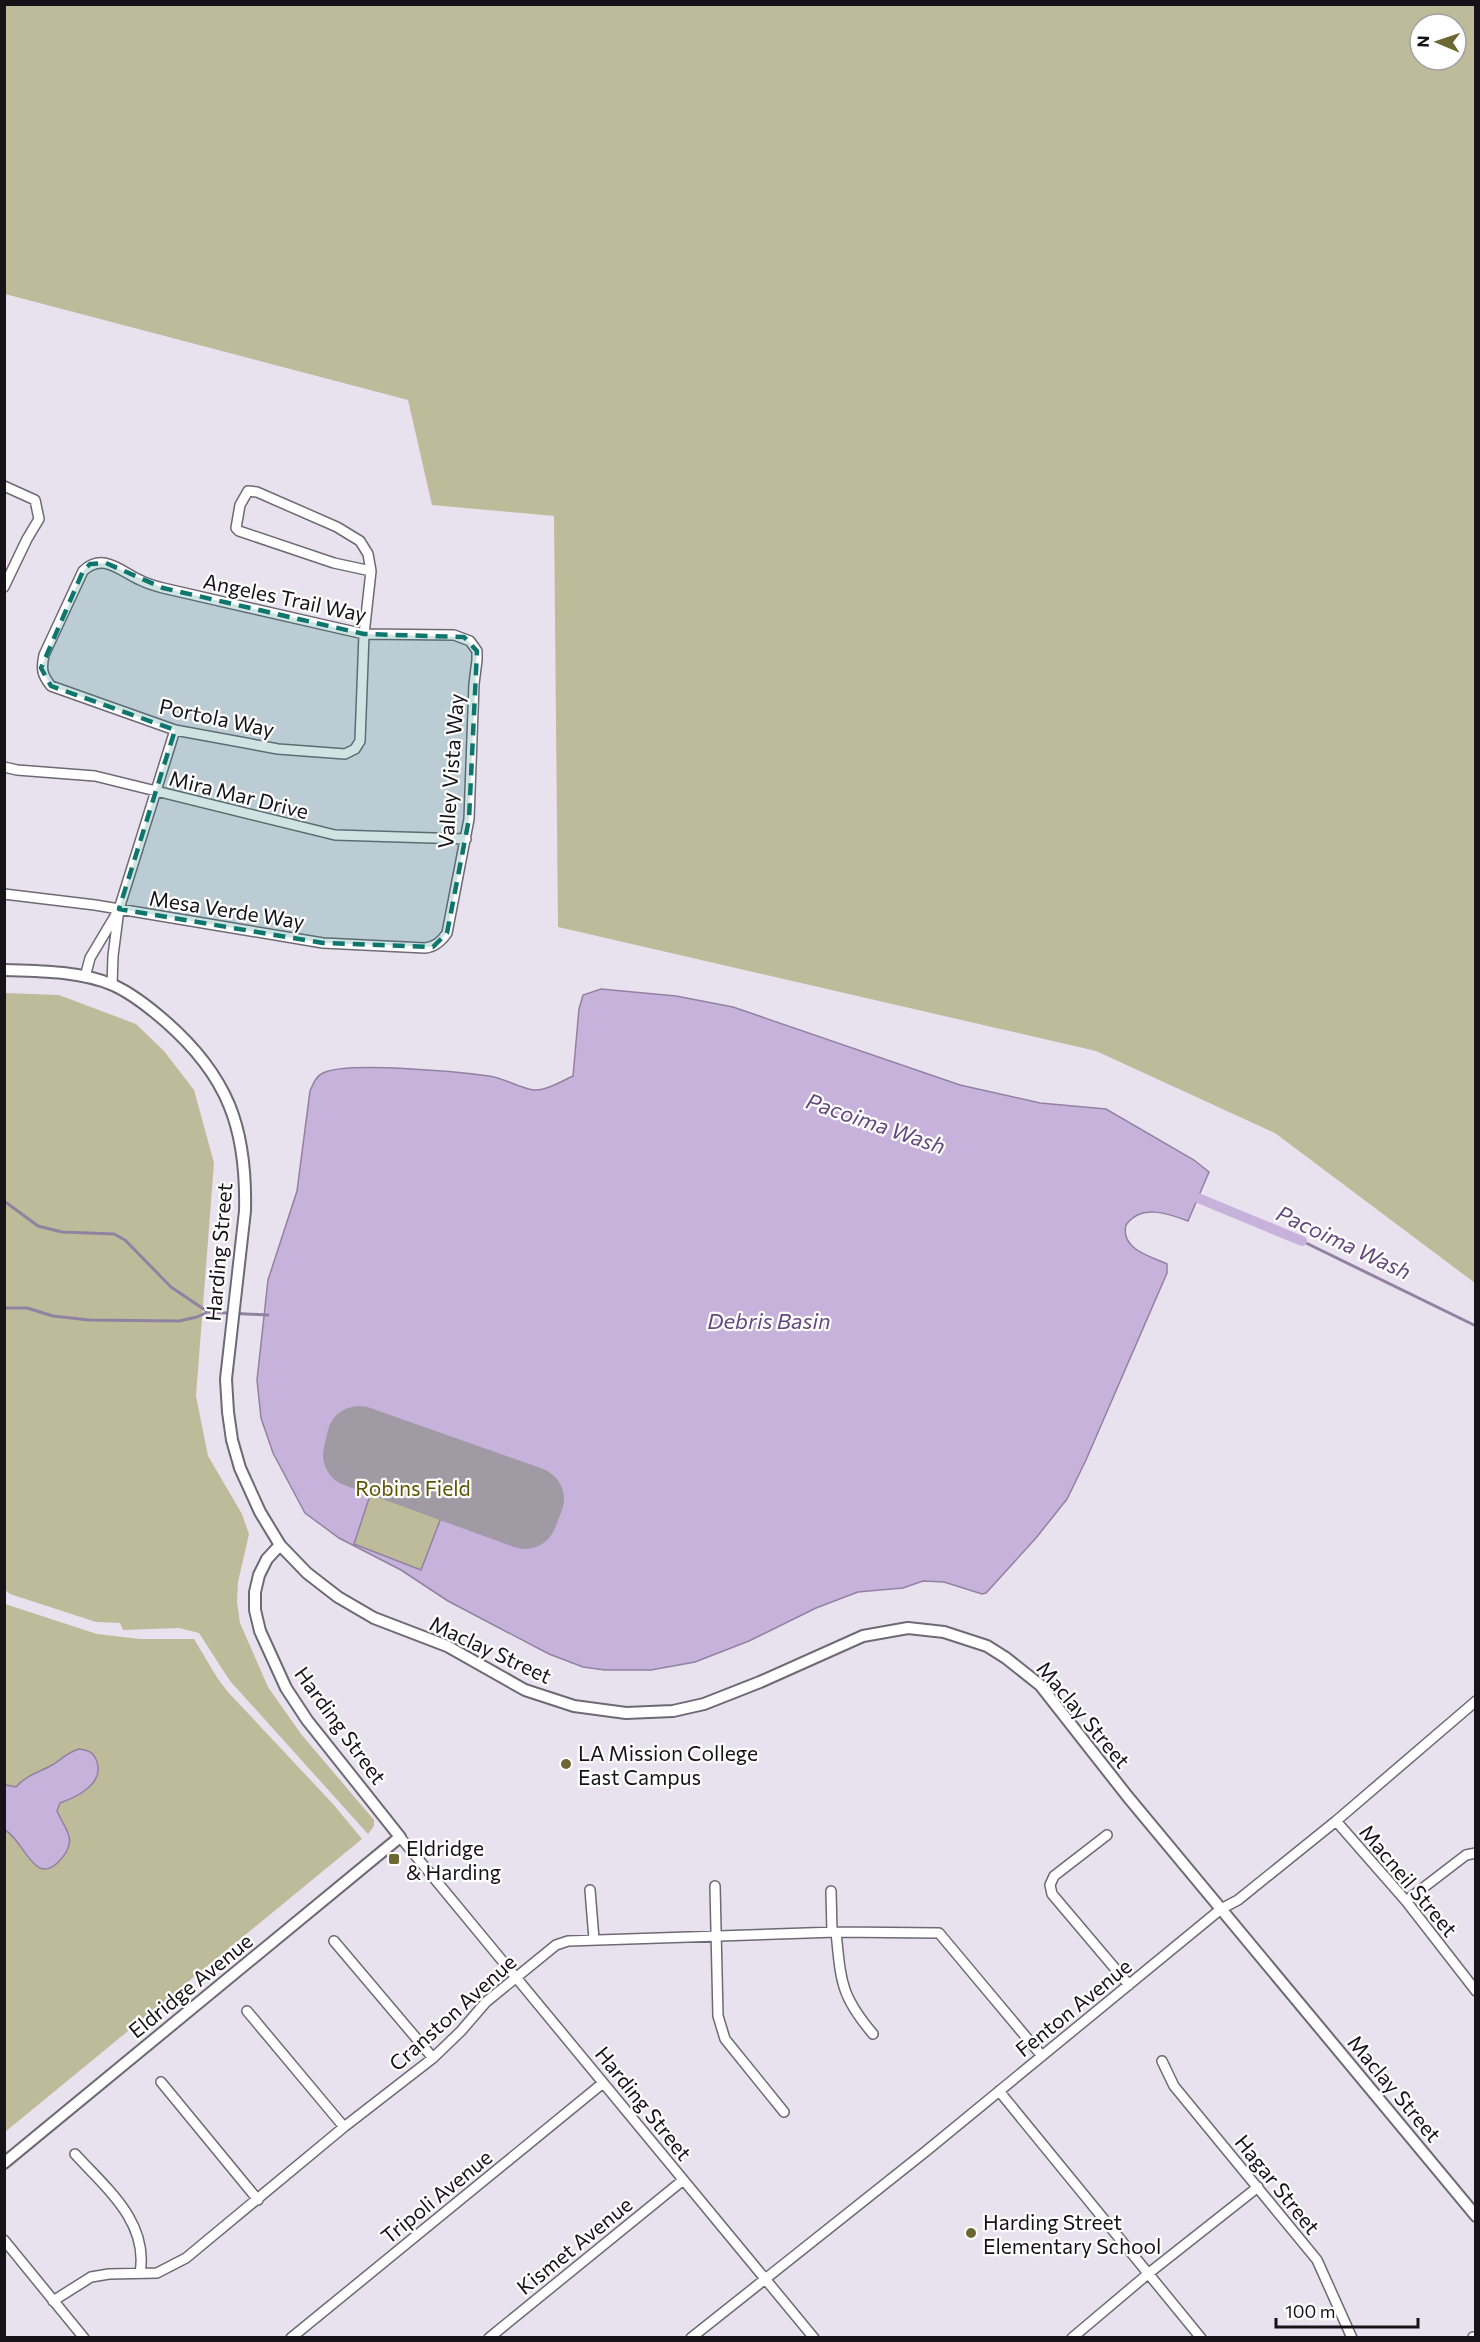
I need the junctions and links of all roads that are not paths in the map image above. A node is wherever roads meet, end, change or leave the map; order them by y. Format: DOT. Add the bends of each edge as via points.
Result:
graph roads {
  1 [pos="4,486"];
  2 [pos="371,571"];
  3 [pos="4,587"];
  4 [pos="364,634"];
  5 [pos="470,641"];
  6 [pos="44,678"];
  7 [pos="175,730"];
  8 [pos="4,767"];
  9 [pos="156,791"];
  10 [pos="466,839"];
  11 [pos="4,894"];
  12 [pos="120,909"];
  13 [pos="442,940"];
  14 [pos="4,970"];
  15 [pos="85,977"];
  16 [pos="112,985"];
  17 [pos="280,1545"];
  18 [pos="1476,1701"];
  19 [pos="1336,1821"];
  20 [pos="1107,1835"];
  21 [pos="400,1837"];
  22 [pos="1476,1853"];
  23 [pos="715,1886"];
  24 [pos="590,1890"];
  25 [pos="831,1892"];
  26 [pos="1406,1901"];
  27 [pos="1221,1909"];
  28 [pos="834,1932"];
  29 [pos="716,1937"];
  30 [pos="594,1939"];
  31 [pos="334,1941"];
  32 [pos="516,1977"];
  33 [pos="1129,1985"];
  34 [pos="1476,1991"];
  35 [pos="247,2012"];
  36 [pos="873,2034"];
  37 [pos="1042,2056"];
  38 [pos="433,2058"];
  39 [pos="1162,2061"];
  40 [pos="161,2082"];
  41 [pos="603,2083"];
  42 [pos="999,2091"];
  43 [pos="784,2112"];
  44 [pos="344,2127"];
  45 [pos="75,2154"];
  46 [pos="4,2163"];
  47 [pos="682,2181"];
  48 [pos="1258,2187"];
  49 [pos="258,2200"];
  50 [pos="1476,2216"];
  51 [pos="4,2240"];
  52 [pos="140,2272"];
  53 [pos="1149,2273"];
  54 [pos="764,2278"];
  55 [pos="53,2301"];
  56 [pos="84,2337"];
  57 [pos="291,2337"];
  58 [pos="489,2337"];
  59 [pos="691,2337"];
  60 [pos="814,2337"];
  61 [pos="1072,2337"];
  62 [pos="1201,2337"];
  63 [pos="1352,2337"];
  1 -- 3 [label="street" via="35,500 39,519"];
  2 -- 2 [label="street" via="334,563 239,531 236,528 240,505 248,491 337,527 360,541 368,554"];
  2 -- 4 [label="street"];
  4 -- 5 [label="street, Angeles Trail Way" via="454,635"];
  4 -- 6 [label="street, Angeles Trail Way" via="164,588 114,565 98,562 83,571 44,656"];
  4 -- 7 [label="street, Portola Way" via="360,741 355,749 345,754 323,753"];
  5 -- 10 [label="street, Valley Vista Way" via="477,651 477,660"];
  6 -- 7 [label="street, Portola Way" via="51,686"];
  7 -- 9 [label="street"];
  8 -- 9 [label="street, Mira Mar Drive" via="95,776"];
  9 -- 10 [label="street, Mira Mar Drive" via="335,835"];
  9 -- 12 [label="street"];
  10 -- 13 [label="street, Valley Vista Way" via="447,933"];
  11 -- 12 [label="street, Mesa Verde Way"];
  12 -- 13 [label="street, Mesa Verde Way" via="324,943 425,948"];
  12 -- 15 [label="street" via="90,958"];
  12 -- 16 [label="street"];
  14 -- 15 [label="street, Harding Street"];
  15 -- 16 [label="street, Harding Street"];
  16 -- 17 [label="street, Harding Street" via="157,1014 186,1039 219,1082 235,1114 246,1185 226,1379 232,1440 249,1492"];
  17 -- 21 [label="street, Harding Street" via="267,1559 255,1592 260,1631 291,1696"];
  17 -- 27 [label="street, Maclay Street" via="307,1573 374,1618 447,1646 525,1690 574,1706 626,1713 672,1711 704,1704 863,1636 908,1628 944,1632 987,1646 1040,1685"];
  18 -- 19 [label="street, Fenton Avenue"];
  19 -- 26 [label="street, Macneil Street"];
  19 -- 27 [label="street, Fenton Avenue" via="1238,1900"];
  20 -- 33 [label="street" via="1054,1876 1050,1885 1052,1894"];
  21 -- 32 [label="street, Harding Street"];
  21 -- 46 [label="street, Eldridge Avenue"];
  22 -- 26 [label="street" via="1466,1855"];
  23 -- 29 [label="street"];
  24 -- 30 [label="street"];
  25 -- 28 [label="street"];
  26 -- 34 [label="street, Macneil Street"];
  27 -- 33 [label="street, Fenton Avenue"];
  27 -- 50 [label="street, Maclay Street"];
  28 -- 29 [label="street, Cranston Avenue"];
  28 -- 36 [label="street" via="840,1979 847,1998"];
  28 -- 37 [label="street, Cranston Avenue" via="939,1933"];
  29 -- 30 [label="street, Cranston Avenue"];
  29 -- 43 [label="street" via="718,2016 725,2039"];
  30 -- 32 [label="street, Cranston Avenue" via="556,1945"];
  31 -- 38 [label="street"];
  32 -- 38 [label="street, Cranston Avenue" via="486,2002"];
  32 -- 41 [label="street, Harding Street"];
  33 -- 37 [label="street, Fenton Avenue"];
  35 -- 44 [label="street"];
  37 -- 42 [label="street, Fenton Avenue"];
  38 -- 44 [label="street, Cranston Avenue"];
  39 -- 48 [label="street, Hagar Street" via="1174,2086"];
  40 -- 49 [label="street"];
  41 -- 47 [label="street, Harding Street"];
  41 -- 57 [label="street, Tripoli Avenue"];
  42 -- 53 [label="street"];
  42 -- 54 [label="street, Fenton Avenue"];
  44 -- 49 [label="street, Cranston Avenue"];
  45 -- 52 [label="street" via="135,2225 140,2238"];
  47 -- 54 [label="street, Harding Street"];
  47 -- 58 [label="street, Kismet Avenue"];
  48 -- 53 [label="street"];
  48 -- 63 [label="street, Hagar Street" via="1317,2260"];
  49 -- 52 [label="street, Cranston Avenue" via="186,2258 157,2273"];
  51 -- 55 [label="street"];
  52 -- 55 [label="street, Cranston Avenue" via="91,2277"];
  53 -- 61 [label="street"];
  53 -- 62 [label="street"];
  54 -- 59 [label="street, Fenton Avenue"];
  54 -- 60 [label="street, Harding Street"];
  55 -- 56 [label="street"];
}
